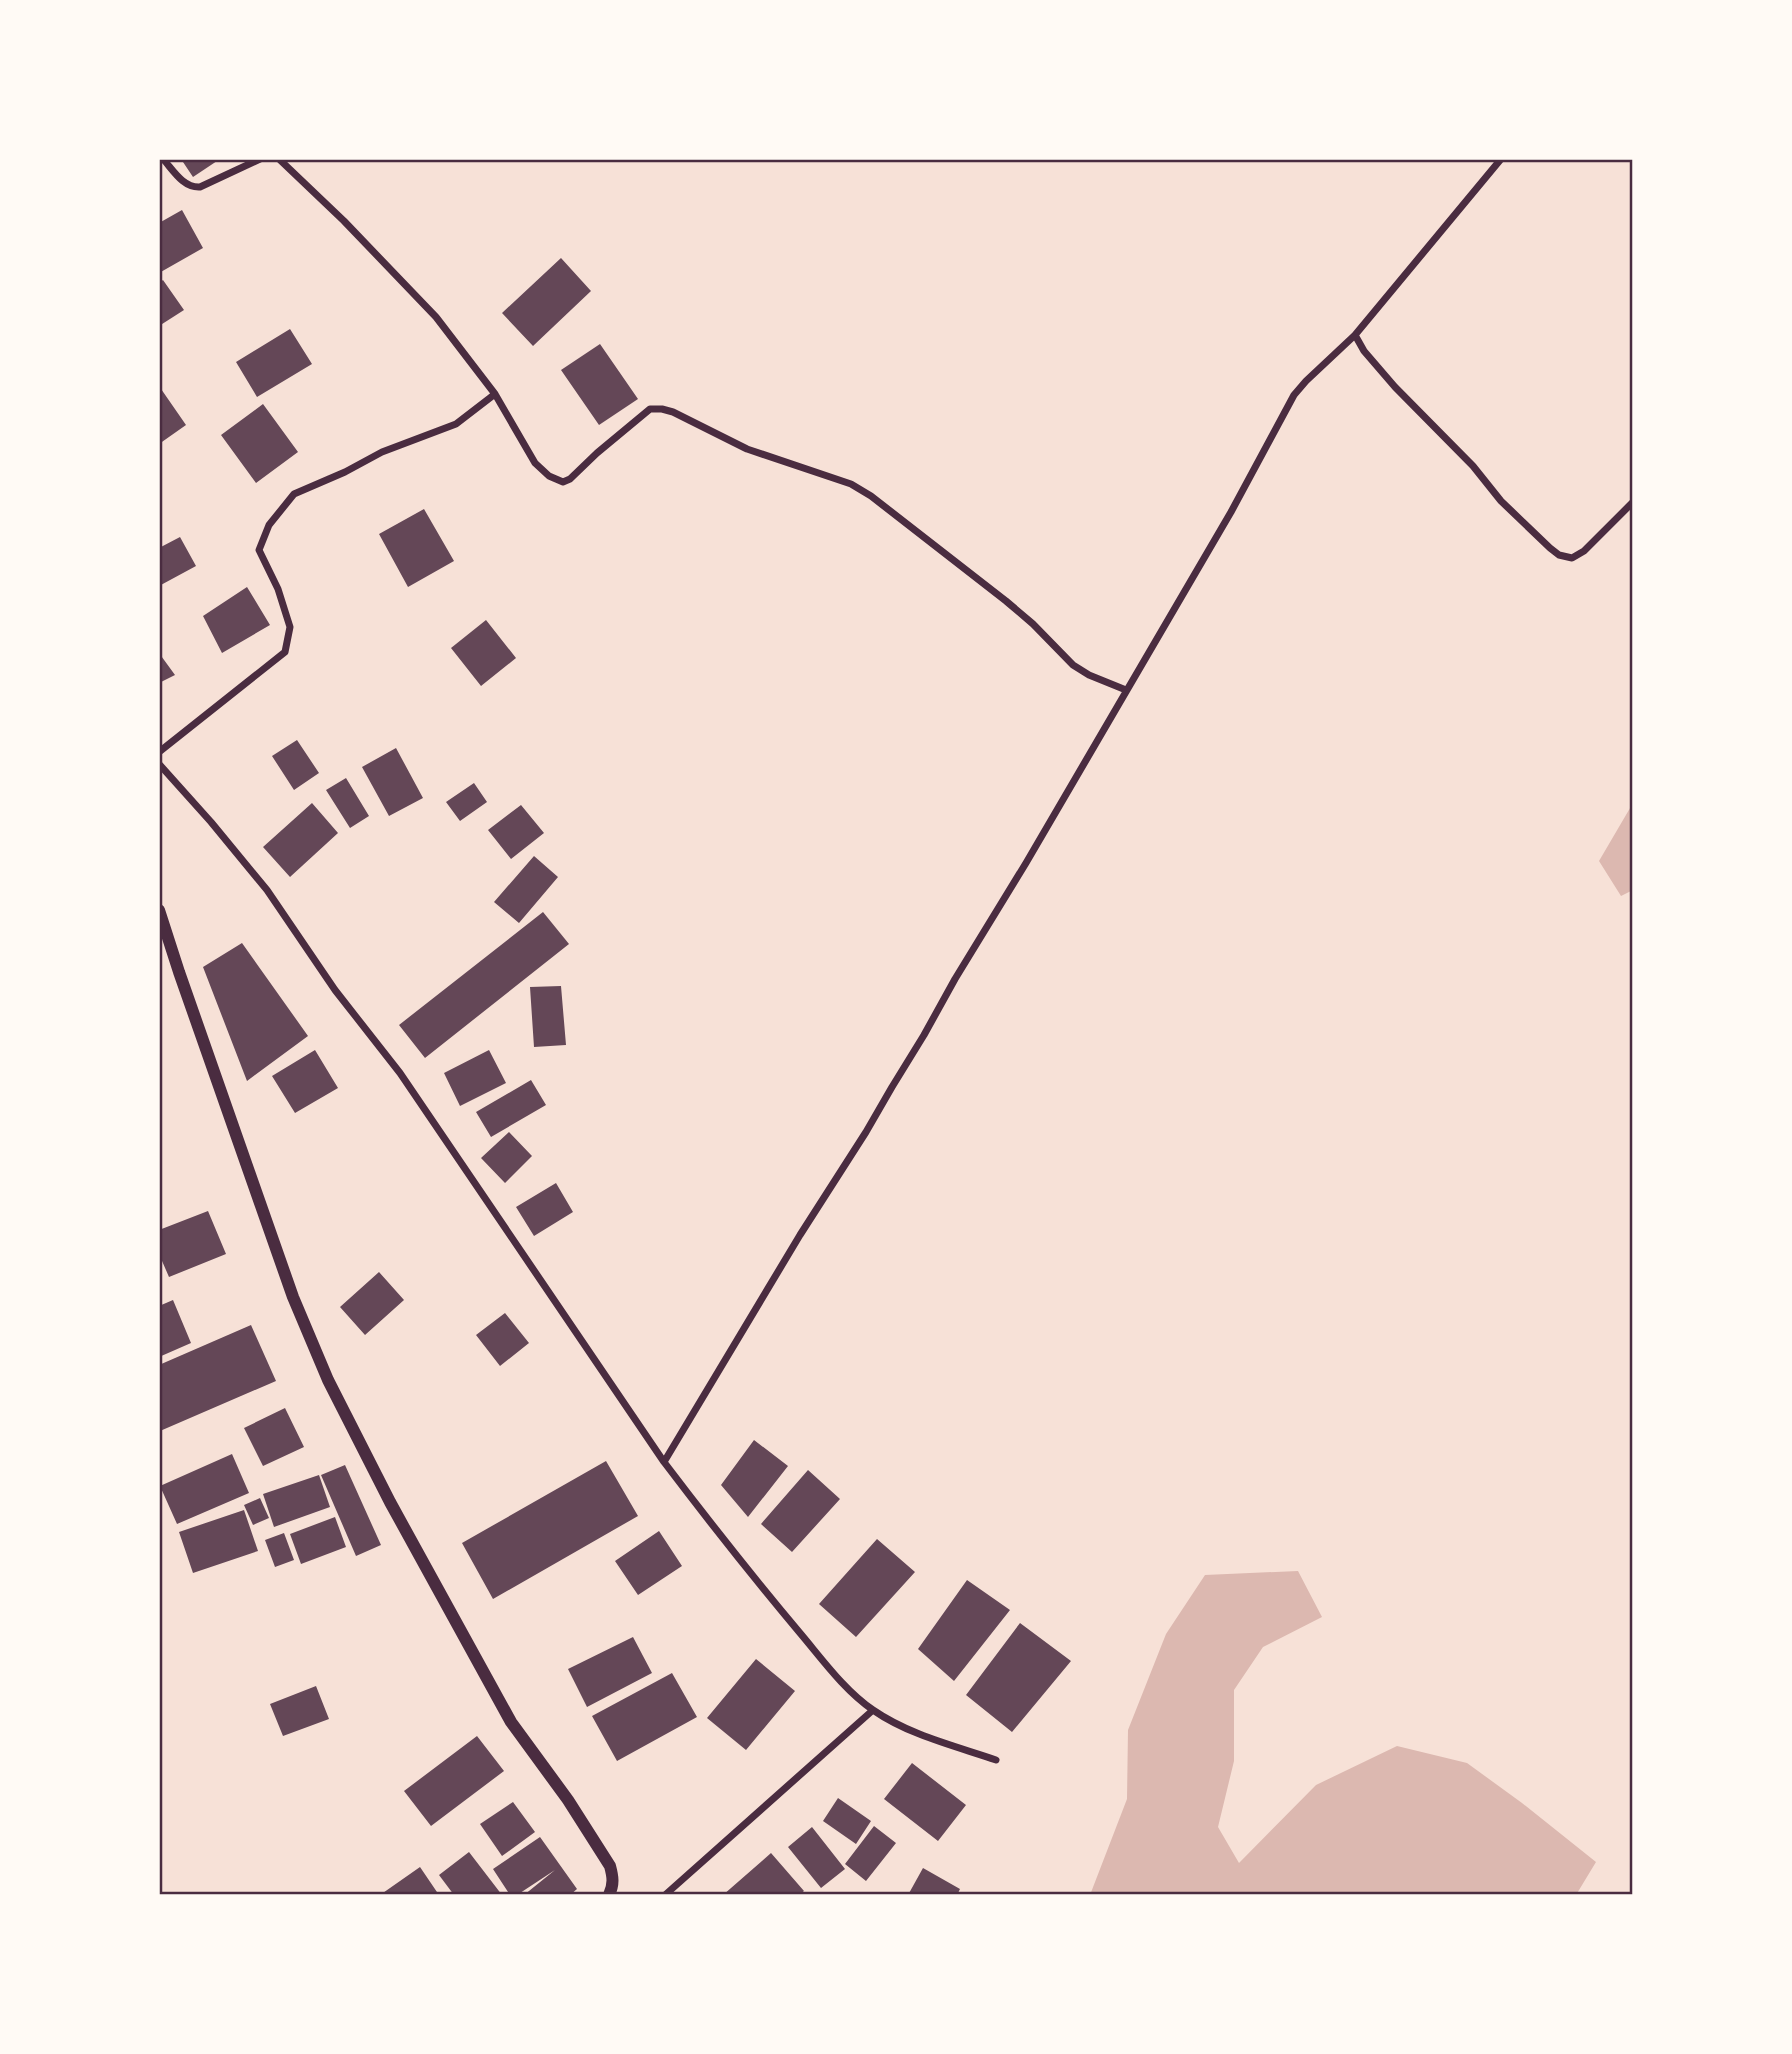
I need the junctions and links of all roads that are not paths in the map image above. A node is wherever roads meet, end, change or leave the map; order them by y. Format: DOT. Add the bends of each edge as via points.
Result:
graph roads {
  1 [pos="163,159"];
  2 [pos="260,159"];
  3 [pos="279,159"];
  4 [pos="1501,159"];
  5 [pos="1355,335"];
  6 [pos="495,394"];
  7 [pos="1633,502"];
  8 [pos="1126,690"];
  9 [pos="159,752"];
  10 [pos="159,764"];
  11 [pos="159,910"];
  12 [pos="664,1462"];
  13 [pos="873,1710"];
  14 [pos="996,1760"];
  15 [pos="610,1895"];
  16 [pos="665,1895"];
  1 -- 2 [label="street" via="193,188"];
  3 -- 6 [label="street" via="436,317"];
  4 -- 5 [label="street"];
  5 -- 7 [label="street" via="1395,387 1501,501 1559,555 1572,558 1584,551"];
  5 -- 8 [label="street" via="1294,395"];
  6 -- 8 [label="street" via="535,463 563,482 650,410 662,409 747,449 851,484 1006,601 1073,665"];
  6 -- 9 [label="street" via="456,424 382,452 295,494 269,525 259,550 290,627 285,652"];
  8 -- 12 [label="street" via="866,1132"];
  10 -- 12 [label="street" via="267,890 335,990 400,1073"];
  11 -- 15 [label="street" via="293,1297 328,1380 511,1722 610,1866"];
  12 -- 13 [label="street" via="846,1687"];
  13 -- 14 [label="street" via="934,1739"];
  13 -- 16 [label="street"];
}
